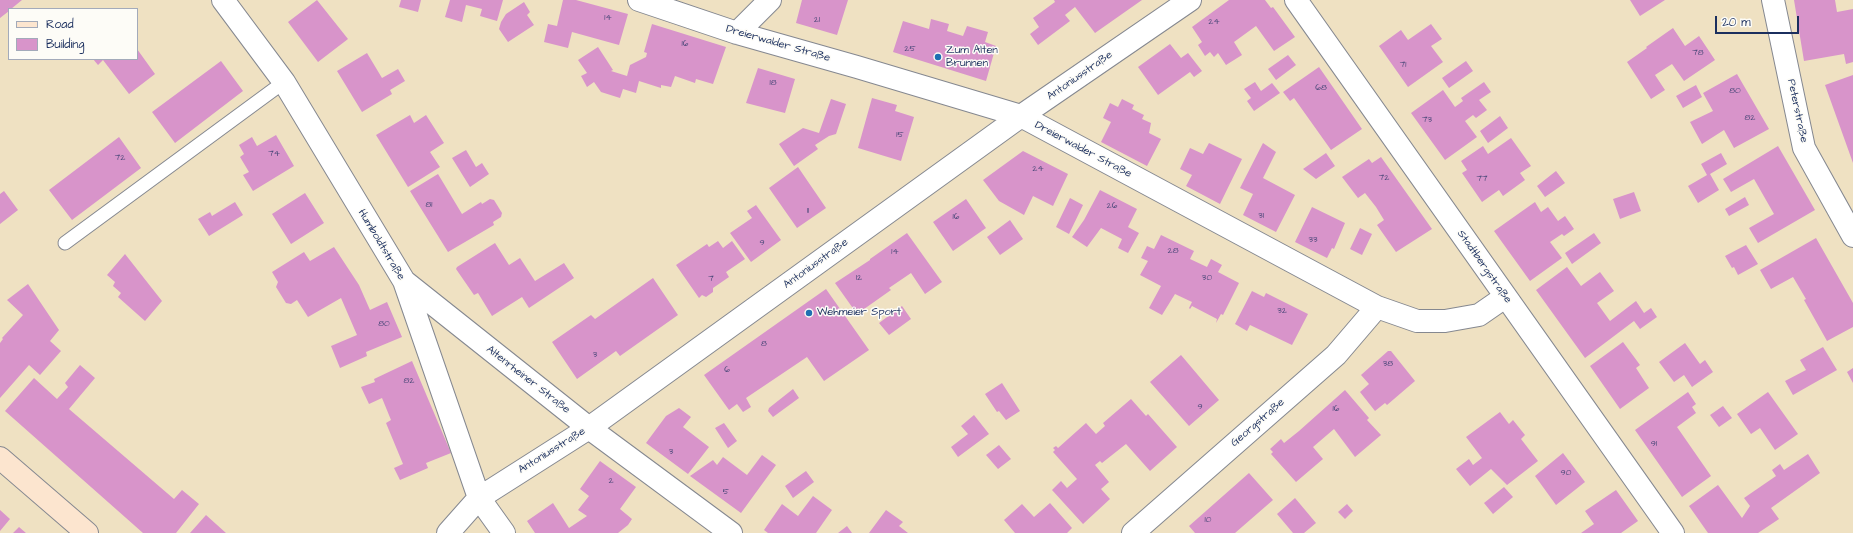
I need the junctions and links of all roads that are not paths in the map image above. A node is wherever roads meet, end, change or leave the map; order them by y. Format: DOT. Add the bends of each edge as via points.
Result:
graph roads {
  1 [pos="223,0"];
  2 [pos="639,0"];
  3 [pos="770,0"];
  4 [pos="1190,0"];
  5 [pos="1296,0"];
  6 [pos="1772,0"];
  7 [pos="737,33"];
  8 [pos="284,82"];
  9 [pos="1021,116"];
  10 [pos="1853,236"];
  11 [pos="65,243"];
  12 [pos="404,282"];
  13 [pos="1505,297"];
  14 [pos="1377,307"];
  15 [pos="589,428"];
  16 [pos="0,458"];
  17 [pos="479,498"];
  18 [pos="87,533"];
  19 [pos="448,533"];
  20 [pos="504,533"];
  21 [pos="731,533"];
  22 [pos="1133,533"];
  23 [pos="1673,533"];
  1 -- 8 [label="street, Humboldtstraße"];
  2 -- 7 [label="street, Dreierwalder Straße"];
  3 -- 7 [label="street"];
  4 -- 9 [label="street, Antoniusstraße"];
  5 -- 13 [label="street, Stadtbergstraße"];
  6 -- 10 [label="street, Peterstraße" via="1804,148"];
  7 -- 9 [label="street, Dreierwalder Straße"];
  8 -- 11 [label="lane"];
  8 -- 12 [label="street, Humboldtstraße"];
  9 -- 14 [label="street, Dreierwalder Straße"];
  9 -- 15 [label="street, Antoniusstraße"];
  12 -- 15 [label="street, Altenrheiner Straße"];
  12 -- 17 [label="street, Humboldtstraße"];
  13 -- 14 [label="street, Dreierwalder Straße" via="1479,315 1445,321 1417,321"];
  13 -- 23 [label="street, Stadtbergstraße"];
  14 -- 22 [label="street, Georgstraße" via="1336,355"];
  15 -- 17 [label="street, Antoniusstraße"];
  15 -- 21 [label="street, Altenrheiner Straße"];
  16 -- 18 [label="main road"];
  17 -- 19 [label="street, Antoniusstraße"];
  17 -- 20 [label="street, Humboldtstraße"];
}
